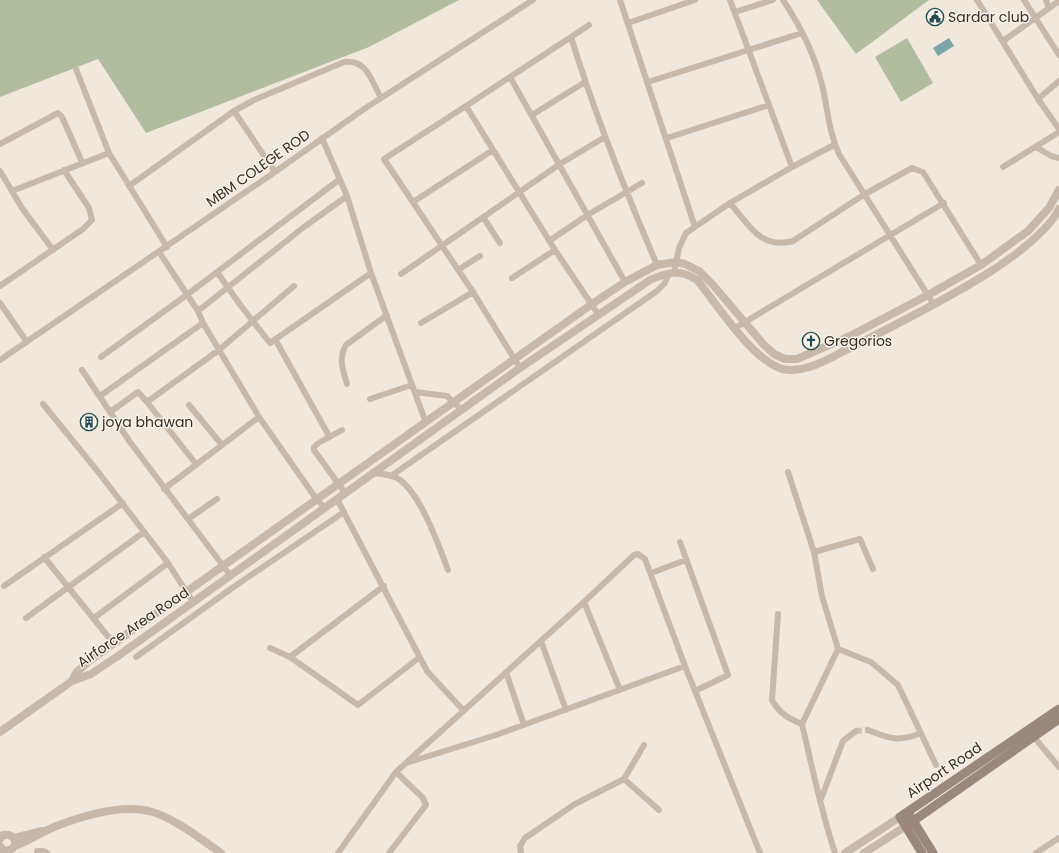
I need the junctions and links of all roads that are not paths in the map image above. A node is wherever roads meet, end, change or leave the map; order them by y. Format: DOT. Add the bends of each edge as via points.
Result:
graph roads {
  1 [pos="533,0"];
  2 [pos="620,0"];
  3 [pos="695,0"];
  4 [pos="730,0"];
  5 [pos="773,0"];
  6 [pos="783,0"];
  7 [pos="977,0"];
  8 [pos="1024,0"];
  9 [pos="1046,0"];
  10 [pos="1059,2"];
  11 [pos="1049,8"];
  12 [pos="735,12"];
  13 [pos="1034,18"];
  14 [pos="628,23"];
  15 [pos="589,25"];
  16 [pos="802,33"];
  17 [pos="571,37"];
  18 [pos="1003,41"];
  19 [pos="749,51"];
  20 [pos="1059,55"];
  21 [pos="76,69"];
  22 [pos="510,77"];
  23 [pos="1059,81"];
  24 [pos="585,82"];
  25 [pos="648,82"];
  26 [pos="381,98"];
  27 [pos="1038,99"];
  28 [pos="769,105"];
  29 [pos="466,106"];
  30 [pos="234,111"];
  31 [pos="532,115"];
  32 [pos="1059,129"];
  33 [pos="1059,132"];
  34 [pos="605,137"];
  35 [pos="322,138"];
  36 [pos="667,138"];
  37 [pos="0,144"];
  38 [pos="834,145"];
  39 [pos="1036,147"];
  40 [pos="493,150"];
  41 [pos="109,153"];
  42 [pos="1059,158"];
  43 [pos="82,162"];
  44 [pos="560,164"];
  45 [pos="792,167"];
  46 [pos="1003,167"];
  47 [pos="64,170"];
  48 [pos="0,171"];
  49 [pos="275,172"];
  50 [pos="340,179"];
  51 [pos="642,183"];
  52 [pos="129,186"];
  53 [pos="1059,190"];
  54 [pos="12,191"];
  55 [pos="626,192"];
  56 [pos="519,193"];
  57 [pos="865,194"];
  58 [pos="347,196"];
  59 [pos="413,202"];
  60 [pos="730,203"];
  61 [pos="944,203"];
  62 [pos="1059,209"];
  63 [pos="589,214"];
  64 [pos="483,217"];
  65 [pos="695,227"];
  66 [pos="891,235"];
  67 [pos="549,241"];
  68 [pos="500,243"];
  69 [pos="441,245"];
  70 [pos="167,247"];
  71 [pos="53,250"];
  72 [pos="555,250"];
  73 [pos="159,252"];
  74 [pos="480,256"];
  75 [pos="676,262"];
  76 [pos="657,265"];
  77 [pos="981,265"];
  78 [pos="458,270"];
  79 [pos="217,272"];
  80 [pos="671,272"];
  81 [pos="372,273"];
  82 [pos="401,274"];
  83 [pos="512,278"];
  84 [pos="625,282"];
  85 [pos="0,286"];
  86 [pos="294,286"];
  87 [pos="228,290"];
  88 [pos="473,292"];
  89 [pos="188,294"];
  90 [pos="928,295"];
  91 [pos="0,303"];
  92 [pos="592,304"];
  93 [pos="934,305"];
  94 [pos="198,311"];
  95 [pos="598,314"];
  96 [pos="387,315"];
  97 [pos="253,321"];
  98 [pos="744,322"];
  99 [pos="421,323"];
  100 [pos="203,324"];
  101 [pos="735,328"];
  102 [pos="574,330"];
  103 [pos="275,339"];
  104 [pos="27,342"];
  105 [pos="582,342"];
  106 [pos="219,350"];
  107 [pos="100,357"];
  108 [pos="0,360"];
  109 [pos="514,360"];
  110 [pos="520,368"];
  111 [pos="82,370"];
  112 [pos="347,384"];
  113 [pos="412,385"];
  114 [pos="415,392"];
  115 [pos="100,396"];
  116 [pos="370,399"];
  117 [pos="147,402"];
  118 [pos="455,402"];
  119 [pos="43,404"];
  120 [pos="189,405"];
  121 [pos="462,410"];
  122 [pos="110,412"];
  123 [pos="259,417"];
  124 [pos="426,423"];
  125 [pos="342,430"];
  126 [pos="329,436"];
  127 [pos="222,445"];
  128 [pos="196,464"];
  129 [pos="788,472"];
  130 [pos="373,473"];
  131 [pos="391,476"];
  132 [pos="338,485"];
  133 [pos="164,489"];
  134 [pos="345,493"];
  135 [pos="217,499"];
  136 [pos="337,499"];
  137 [pos="317,500"];
  138 [pos="123,504"];
  139 [pos="325,508"];
  140 [pos="344,512"];
  141 [pos="188,519"];
  142 [pos="144,532"];
  143 [pos="680,542"];
  144 [pos="814,552"];
  145 [pos="44,557"];
  146 [pos="686,560"];
  147 [pos="168,563"];
  148 [pos="223,566"];
  149 [pos="873,569"];
  150 [pos="448,570"];
  151 [pos="651,573"];
  152 [pos="229,575"];
  153 [pos="4,586"];
  154 [pos="234,586"];
  155 [pos="384,586"];
  156 [pos="69,588"];
  157 [pos="186,592"];
  158 [pos="193,602"];
  159 [pos="584,602"];
  160 [pos="778,614"];
  161 [pos="26,618"];
  162 [pos="94,618"];
  163 [pos="541,641"];
  164 [pos="114,644"];
  165 [pos="270,648"];
  166 [pos="838,648"];
  167 [pos="136,657"];
  168 [pos="290,657"];
  169 [pos="420,657"];
  170 [pos="685,666"];
  171 [pos="506,672"];
  172 [pos="72,681"];
  173 [pos="620,690"];
  174 [pos="695,691"];
  175 [pos="1059,709"];
  176 [pos="463,710"];
  177 [pos="566,710"];
  178 [pos="1059,719"];
  179 [pos="802,724"];
  180 [pos="524,725"];
  181 [pos="868,730"];
  182 [pos="856,731"];
  183 [pos="0,732"];
  184 [pos="921,733"];
  185 [pos="1033,736"];
  186 [pos="644,745"];
  187 [pos="406,763"];
  188 [pos="936,765"];
  189 [pos="1059,767"];
  190 [pos="396,772"];
  191 [pos="624,779"];
  192 [pos="821,799"];
  193 [pos="659,810"];
  194 [pos="904,814"];
  195 [pos="910,824"];
  196 [pos="1059,838"];
  197 [pos="5,843"];
  198 [pos="37,851"];
  199 [pos="47,853"];
  200 [pos="221,853"];
  201 [pos="338,853"];
  202 [pos="389,853"];
  203 [pos="521,853"];
  204 [pos="760,853"];
  205 [pos="835,853"];
  206 [pos="845,853"];
  207 [pos="864,853"];
  208 [pos="922,853"];
  209 [pos="933,853"];
  210 [pos="1036,853"];
  1 -- 26 [label="street, MBM COLEGE ROD"];
  2 -- 14 [label="street"];
  3 -- 14 [label="street"];
  4 -- 12 [label="street"];
  5 -- 12 [label="street"];
  6 -- 16 [label="street"];
  7 -- 18 [label="street"];
  8 -- 13 [label="street"];
  9 -- 11 [label="street"];
  10 -- 11 [label="street"];
  11 -- 13 [label="street"];
  12 -- 19 [label="street"];
  13 -- 18 [label="street"];
  13 -- 20 [label="street"];
  14 -- 25 [label="street"];
  15 -- 17 [label="street"];
  16 -- 19 [label="street"];
  16 -- 38 [label="street" via="818,68"];
  17 -- 22 [label="street"];
  17 -- 24 [label="street"];
  18 -- 27 [label="street"];
  19 -- 25 [label="street"];
  19 -- 28 [label="street"];
  21 -- 41 [label="street"];
  22 -- 29 [label="street"];
  22 -- 31 [label="street"];
  23 -- 27 [label="street"];
  24 -- 31 [label="street"];
  24 -- 34 [label="street"];
  25 -- 36 [label="street"];
  26 -- 30 [label="street" via="362,65 354,61 344,62 307,76"];
  26 -- 35 [label="street, MBM COLEGE ROD"];
  27 -- 32 [label="street"];
  28 -- 36 [label="street"];
  28 -- 45 [label="street"];
  29 -- 40 [label="street"];
  29 -- 59 [label="street" via="384,159"];
  30 -- 49 [label="street"];
  30 -- 52 [label="street"];
  31 -- 44 [label="street"];
  33 -- 39 [label="street"];
  34 -- 44 [label="street"];
  34 -- 55 [label="street"];
  35 -- 49 [label="street, MBM COLEGE ROD"];
  35 -- 50 [label="street"];
  36 -- 65 [label="street"];
  37 -- 43 [label="street" via="58,113"];
  38 -- 45 [label="street"];
  38 -- 57 [label="street"];
  39 -- 42 [label="street"];
  39 -- 46 [label="street"];
  40 -- 56 [label="street"];
  40 -- 59 [label="street"];
  41 -- 43 [label="street"];
  41 -- 52 [label="street"];
  43 -- 47 [label="street"];
  44 -- 56 [label="street"];
  44 -- 63 [label="street"];
  45 -- 60 [label="street"];
  47 -- 54 [label="street"];
  47 -- 71 [label="street" via="89,208 92,220"];
  48 -- 54 [label="street"];
  49 -- 70 [label="street, MBM COLEGE ROD"];
  50 -- 58 [label="street"];
  50 -- 79 [label="street"];
  51 -- 55 [label="street"];
  52 -- 70 [label="street"];
  53 -- 77 [label="street" via="1050,208 1028,231"];
  54 -- 71 [label="street"];
  55 -- 63 [label="street"];
  55 -- 76 [label="street"];
  56 -- 64 [label="street"];
  56 -- 67 [label="street"];
  57 -- 60 [label="street" via="793,241 777,244 757,234"];
  57 -- 61 [label="street" via="908,169 918,169 923,172"];
  57 -- 66 [label="street"];
  58 -- 81 [label="street"];
  58 -- 87 [label="street" via="304,227"];
  59 -- 69 [label="street"];
  60 -- 65 [label="street"];
  61 -- 66 [label="street"];
  61 -- 77 [label="street"];
  62 -- 93 [label="street" via="1036,238 986,274"];
  63 -- 67 [label="street"];
  63 -- 84 [label="street"];
  64 -- 68 [label="street"];
  64 -- 69 [label="street"];
  65 -- 75 [label="street" via="681,240"];
  66 -- 90 [label="street"];
  66 -- 98 [label="street"];
  67 -- 72 [label="street"];
  69 -- 78 [label="street"];
  69 -- 82 [label="street"];
  70 -- 73 [label="street, MBM COLEGE ROD"];
  71 -- 85 [label="street"];
  72 -- 83 [label="street"];
  72 -- 92 [label="street"];
  73 -- 89 [label="street"];
  73 -- 104 [label="street, MBM COLEGE ROD"];
  74 -- 78 [label="street"];
  75 -- 76 [label="street"];
  75 -- 80 [label="street"];
  75 -- 98 [label="street" via="699,271"];
  76 -- 84 [label="street"];
  77 -- 90 [label="street"];
  78 -- 88 [label="street"];
  79 -- 87 [label="street"];
  79 -- 89 [label="street"];
  80 -- 95 [label="street, Airforce Area Road" via="637,287"];
  80 -- 101 [label="street" via="683,272 697,280"];
  80 -- 105 [label="street" via="657,291"];
  81 -- 96 [label="street"];
  81 -- 103 [label="street"];
  84 -- 92 [label="street"];
  86 -- 97 [label="street"];
  87 -- 94 [label="street"];
  87 -- 97 [label="street"];
  88 -- 99 [label="street"];
  88 -- 109 [label="street"];
  89 -- 94 [label="street"];
  89 -- 107 [label="street"];
  90 -- 93 [label="street"];
  90 -- 98 [label="street" via="850,336 797,359 785,359 774,354"];
  91 -- 104 [label="street"];
  92 -- 95 [label="street"];
  92 -- 109 [label="street"];
  93 -- 101 [label="street" via="810,367 794,370 782,369 767,362"];
  94 -- 100 [label="street"];
  95 -- 102 [label="street, Airforce Area Road"];
  96 -- 112 [label="street" via="342,351 341,363"];
  96 -- 113 [label="street"];
  97 -- 103 [label="street" via="270,343"];
  97 -- 106 [label="street"];
  98 -- 101 [label="street"];
  100 -- 106 [label="street"];
  100 -- 115 [label="street"];
  102 -- 105 [label="street"];
  102 -- 110 [label="street, Airforce Area Road"];
  103 -- 126 [label="street"];
  104 -- 108 [label="street, MBM COLEGE ROD"];
  105 -- 131 [label="street"];
  106 -- 117 [label="street"];
  106 -- 123 [label="street"];
  109 -- 110 [label="street"];
  109 -- 118 [label="street"];
  110 -- 121 [label="street, Airforce Area Road"];
  111 -- 115 [label="street"];
  113 -- 114 [label="street"];
  113 -- 116 [label="street"];
  114 -- 118 [label="street" via="442,395"];
  114 -- 124 [label="street"];
  115 -- 122 [label="street"];
  117 -- 122 [label="street" via="138,392"];
  117 -- 128 [label="street"];
  118 -- 121 [label="street"];
  118 -- 124 [label="street"];
  119 -- 138 [label="street"];
  120 -- 127 [label="street"];
  121 -- 130 [label="street, Airforce Area Road"];
  122 -- 133 [label="street"];
  123 -- 127 [label="street"];
  123 -- 137 [label="street"];
  124 -- 132 [label="street"];
  125 -- 126 [label="street"];
  126 -- 132 [label="street" via="317,444 314,450"];
  127 -- 128 [label="street"];
  128 -- 133 [label="street"];
  129 -- 144 [label="street"];
  130 -- 131 [label="street"];
  130 -- 134 [label="street, Airforce Area Road"];
  131 -- 150 [label="street" via="405,484 422,508"];
  132 -- 134 [label="street"];
  132 -- 137 [label="street"];
  133 -- 141 [label="street"];
  134 -- 136 [label="street, Airforce Area Road"];
  135 -- 141 [label="street"];
  136 -- 139 [label="street, Airforce Area Road"];
  136 -- 140 [label="street"];
  137 -- 139 [label="street"];
  137 -- 148 [label="street"];
  138 -- 142 [label="street"];
  138 -- 145 [label="street"];
  139 -- 152 [label="street, Airforce Area Road"];
  140 -- 154 [label="street"];
  140 -- 155 [label="street"];
  141 -- 148 [label="street"];
  142 -- 147 [label="street"];
  142 -- 156 [label="street"];
  143 -- 146 [label="street"];
  144 -- 149 [label="street" via="860,539"];
  144 -- 166 [label="street" via="822,596"];
  145 -- 153 [label="street"];
  145 -- 156 [label="street"];
  146 -- 151 [label="street"];
  146 -- 174 [label="street" via="728,675"];
  147 -- 157 [label="street"];
  147 -- 162 [label="street"];
  148 -- 152 [label="street"];
  148 -- 157 [label="street"];
  151 -- 159 [label="street" via="642,555 634,555"];
  151 -- 170 [label="street"];
  152 -- 154 [label="street"];
  152 -- 158 [label="street, Airforce Area Road"];
  154 -- 167 [label="street"];
  155 -- 168 [label="street"];
  155 -- 169 [label="street"];
  156 -- 161 [label="street"];
  156 -- 162 [label="street"];
  157 -- 158 [label="street"];
  157 -- 164 [label="street"];
  158 -- 172 [label="street, Airforce Area Road" via="91,674"];
  159 -- 163 [label="street"];
  159 -- 173 [label="street"];
  160 -- 179 [label="street" via="772,700 776,708 787,718"];
  162 -- 164 [label="street"];
  163 -- 171 [label="street"];
  163 -- 177 [label="street"];
  164 -- 172 [label="street" via="89,661"];
  165 -- 168 [label="street"];
  166 -- 179 [label="street"];
  166 -- 184 [label="street" via="871,662 898,685"];
  168 -- 169 [label="street" via="358,705"];
  169 -- 176 [label="street" via="427,672"];
  170 -- 173 [label="street"];
  170 -- 174 [label="street"];
  171 -- 176 [label="street"];
  171 -- 180 [label="street"];
  172 -- 183 [label="street, Airforce Area Road"];
  173 -- 177 [label="street"];
  174 -- 204 [label="street"];
  175 -- 194 [label="main road, Airport Road"];
  176 -- 187 [label="street"];
  177 -- 180 [label="street"];
  178 -- 185 [label="main road, Airport Road"];
  179 -- 192 [label="street"];
  180 -- 187 [label="street"];
  181 -- 184 [label="street" via="888,738 904,739"];
  182 -- 192 [label="street" via="843,741"];
  184 -- 188 [label="street"];
  185 -- 189 [label="street"];
  185 -- 195 [label="main road, Airport Road"];
  186 -- 191 [label="street"];
  187 -- 190 [label="street"];
  190 -- 201 [label="street"];
  190 -- 202 [label="street" via="423,798 426,805"];
  191 -- 193 [label="street"];
  191 -- 203 [label="street" via="576,804 524,838 520,846"];
  192 -- 205 [label="street"];
  194 -- 195 [label="main road"];
  194 -- 206 [label="street, Airport Road"];
  195 -- 207 [label="street, Airport Road"];
  195 -- 208 [label="main road"];
  195 -- 209 [label="main road"];
  196 -- 210 [label="street"];
  197 -- 200 [label="street" via="92,815 124,809 149,811 162,816"];
  198 -- 199 [label="street"];
}
